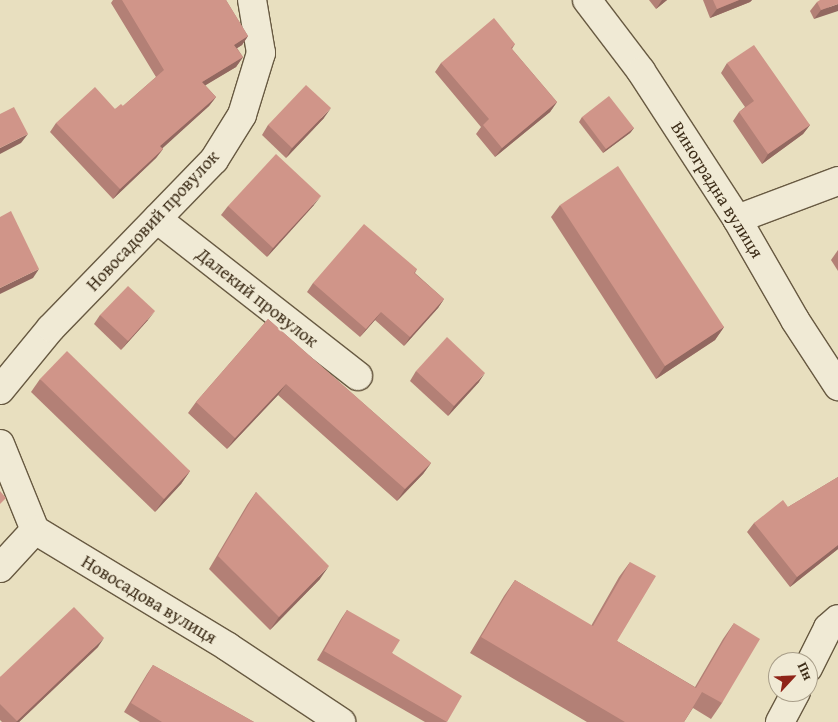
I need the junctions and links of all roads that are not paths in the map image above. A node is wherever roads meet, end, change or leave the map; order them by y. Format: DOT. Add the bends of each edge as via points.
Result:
graph roads {
  1 [pos="252,0"];
  2 [pos="587,0"];
  3 [pos="838,181"];
  4 [pos="157,219"];
  5 [pos="737,219"];
  6 [pos="358,376"];
  7 [pos="838,386"];
  8 [pos="0,390"];
  9 [pos="0,444"];
  10 [pos="35,530"];
  11 [pos="0,568"];
  12 [pos="838,619"];
  13 [pos="816,652"];
  14 [pos="791,702"];
  15 [pos="341,722"];
  16 [pos="780,722"];
  1 -- 4 [label="street, Новосадовий провулок" via="261,52 242,115 214,160"];
  2 -- 5 [label="street, Виноградна вулиця" via="641,71"];
  3 -- 5 [label="street"];
  4 -- 6 [label="street, Далекий провулок"];
  4 -- 8 [label="street, Новосадовий провулок" via="51,328"];
  5 -- 7 [label="street, Виноградна вулиця" via="794,320"];
  9 -- 10 [label="street"];
  10 -- 11 [label="street"];
  10 -- 15 [label="street, Новосадова вулиця" via="228,647"];
  12 -- 13 [label="street" via="828,628"];
  14 -- 16 [label="street"];
}
